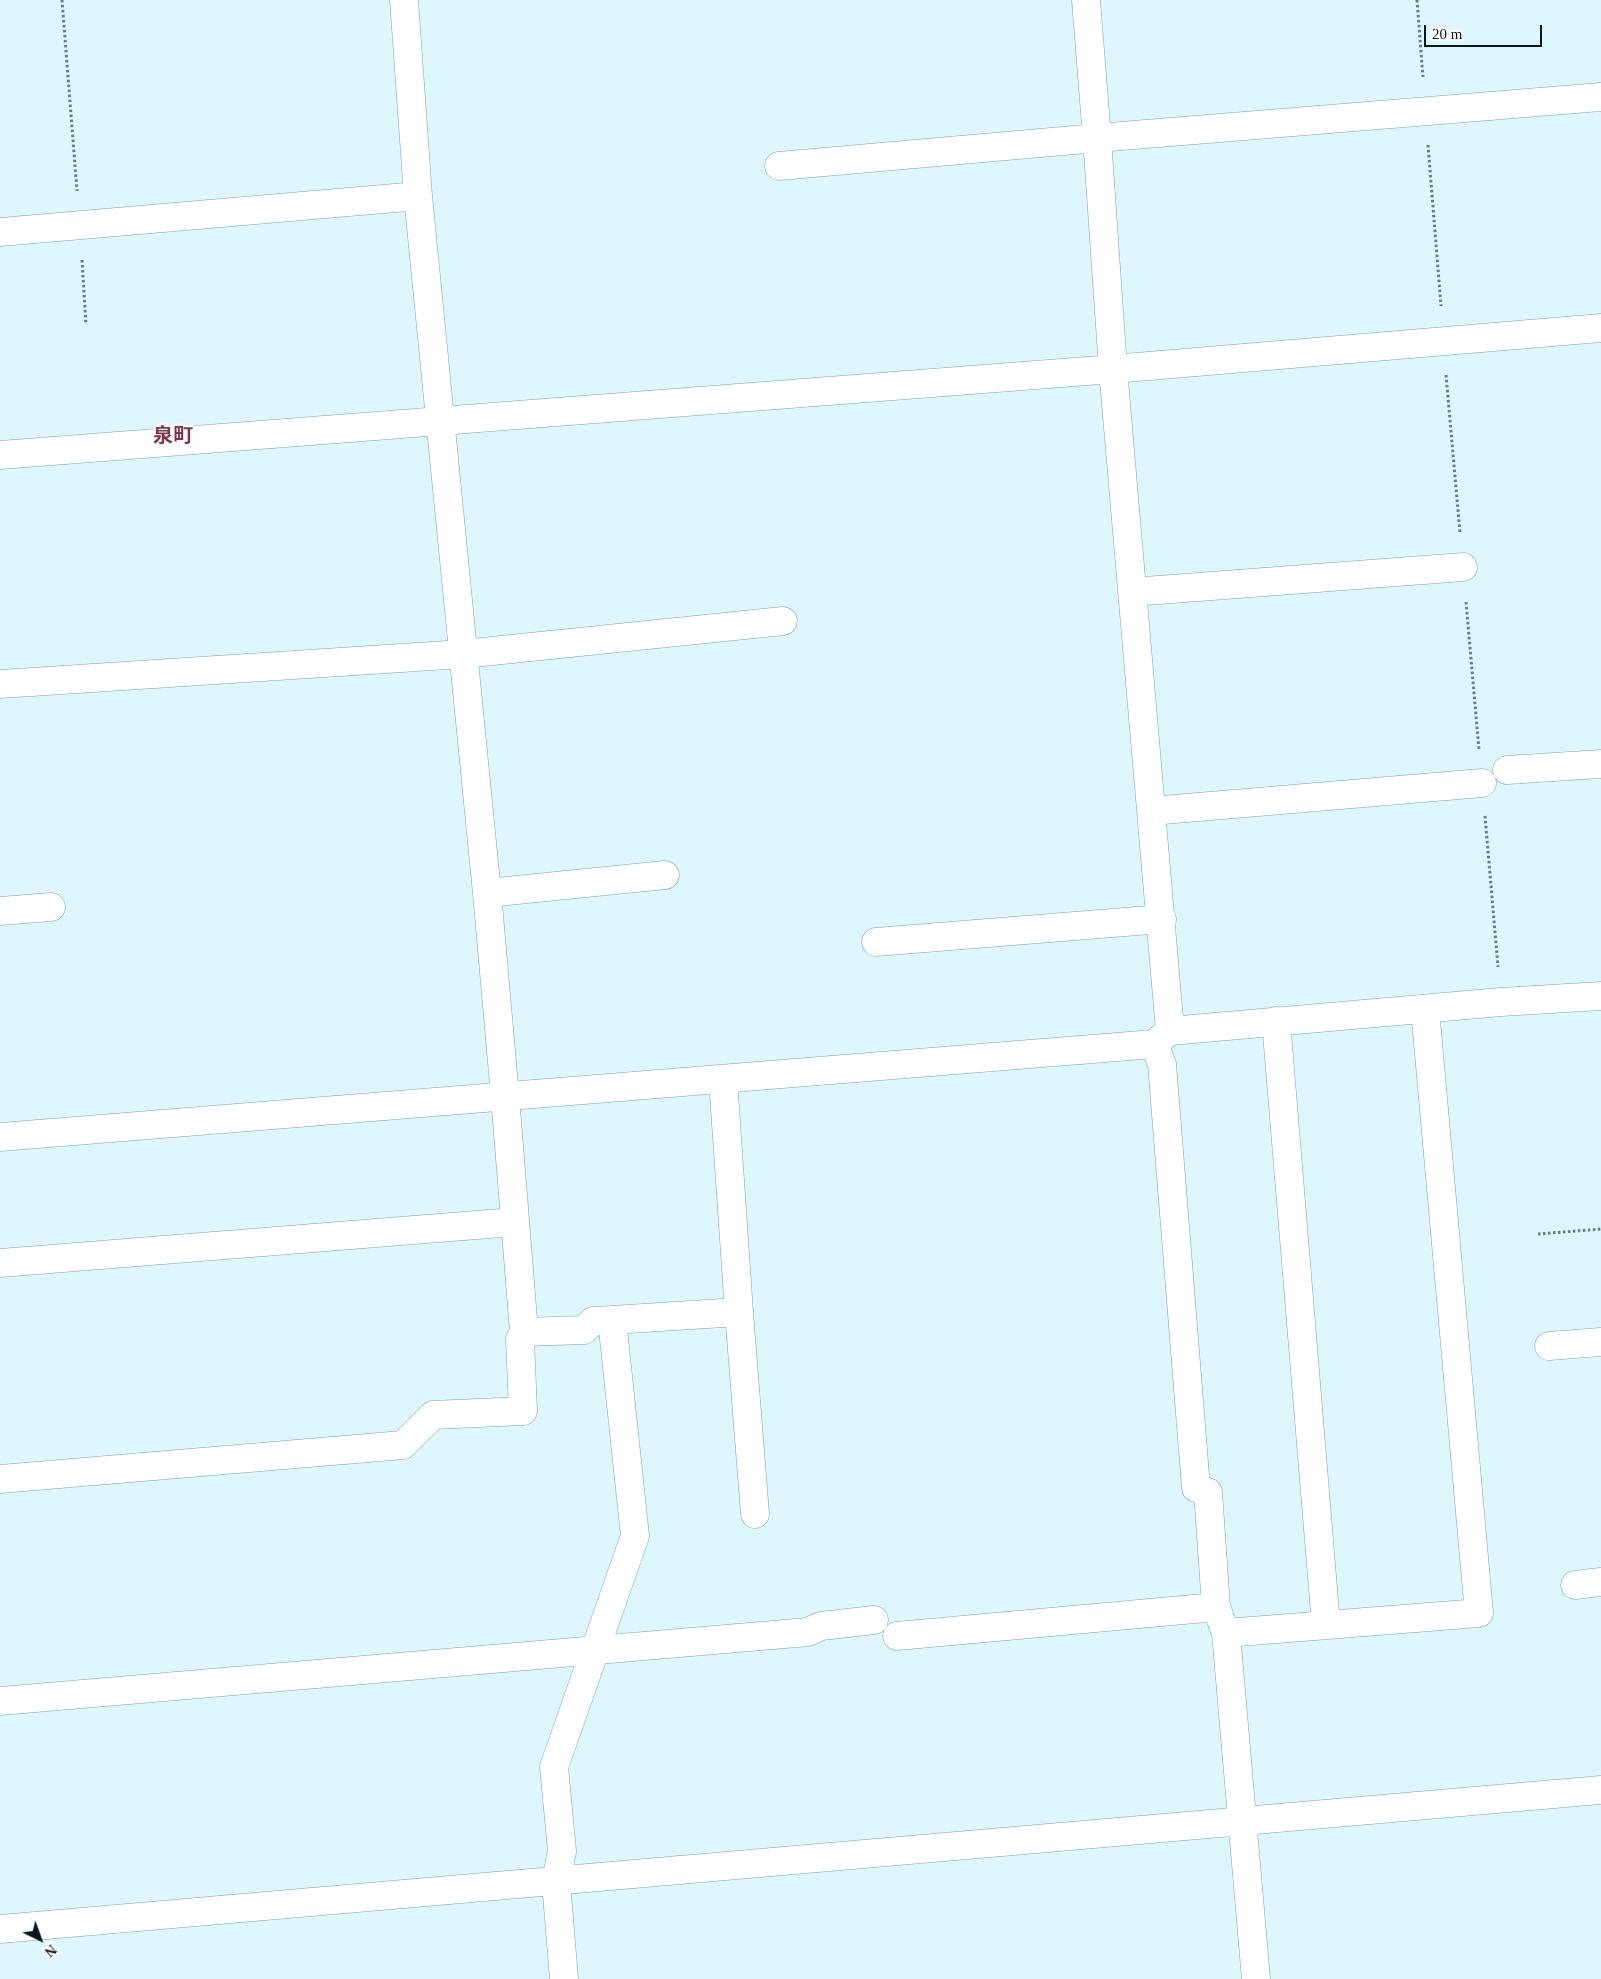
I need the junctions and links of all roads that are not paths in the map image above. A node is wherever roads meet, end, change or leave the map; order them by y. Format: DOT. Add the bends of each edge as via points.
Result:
graph roads {
  1 [pos="404,0"];
  2 [pos="1086,0"];
  3 [pos="1601,97"];
  4 [pos="1097,138"];
  5 [pos="779,166"];
  6 [pos="418,196"];
  7 [pos="0,232"];
  8 [pos="1601,328"];
  9 [pos="1113,369"];
  10 [pos="439,421"];
  11 [pos="0,455"];
  12 [pos="1463,567"];
  13 [pos="1132,592"];
  14 [pos="783,621"];
  15 [pos="463,654"];
  16 [pos="0,684"];
  17 [pos="1601,764"];
  18 [pos="1507,770"];
  19 [pos="1482,784"];
  20 [pos="1152,811"];
  21 [pos="665,875"];
  22 [pos="487,893"];
  23 [pos="50,907"];
  24 [pos="0,911"];
  25 [pos="1162,919"];
  26 [pos="876,942"];
  27 [pos="1601,996"];
  28 [pos="1425,1009"];
  29 [pos="1276,1022"];
  30 [pos="1162,1037"];
  31 [pos="723,1079"];
  32 [pos="505,1096"];
  33 [pos="0,1137"];
  34 [pos="514,1222"];
  35 [pos="0,1263"];
  36 [pos="739,1312"];
  37 [pos="612,1320"];
  38 [pos="524,1332"];
  39 [pos="1601,1342"];
  40 [pos="1549,1346"];
  41 [pos="0,1479"];
  42 [pos="755,1514"];
  43 [pos="1216,1606"];
  44 [pos="874,1620"];
  45 [pos="1326,1624"];
  46 [pos="1226,1632"];
  47 [pos="897,1636"];
  48 [pos="594,1652"];
  49 [pos="0,1701"];
  50 [pos="1601,1790"];
  51 [pos="1242,1821"];
  52 [pos="556,1882"];
  53 [pos="0,1929"];
  54 [pos="564,1979"];
  55 [pos="1256,1979"];
  1 -- 6 [label="street"];
  2 -- 4 [label="street"];
  3 -- 4 [label="street"];
  4 -- 5 [label="street"];
  4 -- 9 [label="street"];
  6 -- 7 [label="street"];
  6 -- 10 [label="street"];
  8 -- 9 [label="street"];
  9 -- 10 [label="street"];
  9 -- 13 [label="street"];
  10 -- 11 [label="street"];
  10 -- 15 [label="street"];
  12 -- 13 [label="street"];
  13 -- 20 [label="street"];
  14 -- 15 [label="street"];
  15 -- 16 [label="street"];
  15 -- 22 [label="street"];
  17 -- 18 [label="street"];
  19 -- 20 [label="street"];
  20 -- 25 [label="street"];
  21 -- 22 [label="street"];
  22 -- 32 [label="street"];
  23 -- 24 [label="street"];
  25 -- 26 [label="street"];
  25 -- 30 [label="street"];
  27 -- 28 [label="street"];
  28 -- 29 [label="street"];
  28 -- 45 [label="street" via="1479,1613"];
  29 -- 30 [label="street"];
  29 -- 45 [label="street"];
  30 -- 31 [label="street"];
  30 -- 43 [label="street" via="1196,1488 1208,1492"];
  31 -- 32 [label="street"];
  31 -- 36 [label="street"];
  32 -- 33 [label="street"];
  32 -- 34 [label="street"];
  34 -- 35 [label="street"];
  34 -- 38 [label="street"];
  36 -- 37 [label="street"];
  36 -- 42 [label="street"];
  37 -- 38 [label="street" via="593,1321 584,1330"];
  37 -- 48 [label="street" via="635,1536"];
  38 -- 41 [label="street" via="520,1339 523,1411 433,1415 403,1445"];
  39 -- 40 [label="street"];
  43 -- 46 [label="street"];
  43 -- 47 [label="street"];
  44 -- 48 [label="street" via="820,1626 808,1632"];
  45 -- 46 [label="street"];
  46 -- 51 [label="street"];
  48 -- 49 [label="street"];
  48 -- 52 [label="street" via="554,1766 562,1851"];
  50 -- 51 [label="street"];
  51 -- 52 [label="street"];
  51 -- 55 [label="street"];
  52 -- 53 [label="street"];
  52 -- 54 [label="street"];
}
